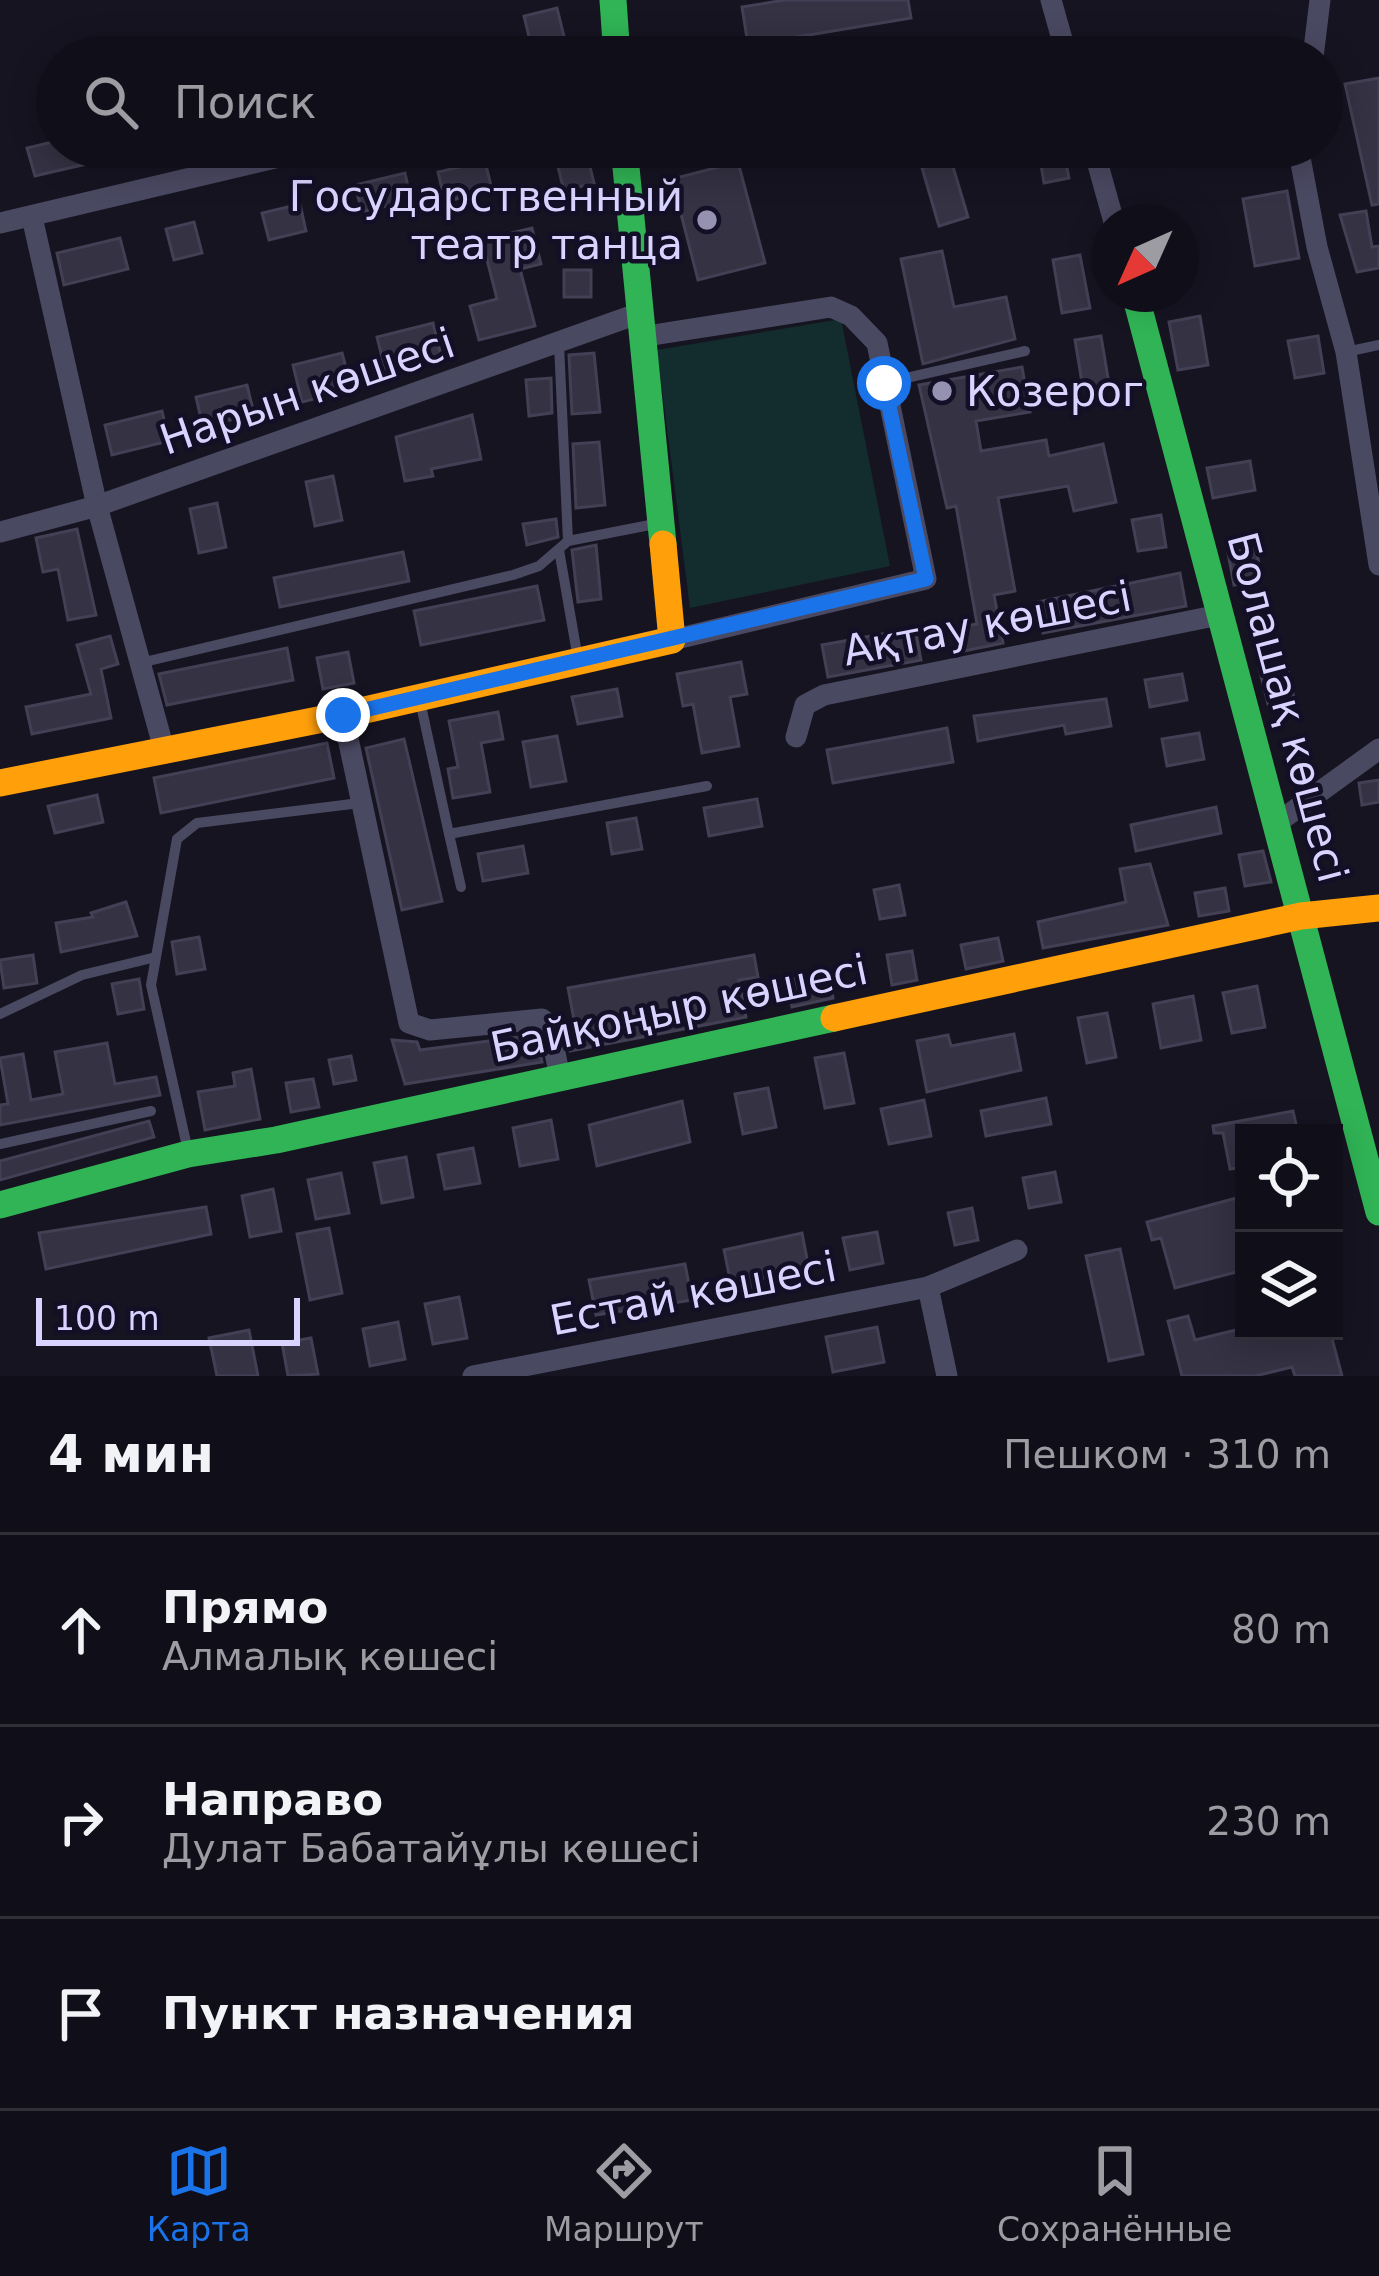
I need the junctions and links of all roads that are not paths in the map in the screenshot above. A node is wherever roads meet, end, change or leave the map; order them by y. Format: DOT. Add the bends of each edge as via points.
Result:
graph roads {
  1 [pos="613,0"];
  2 [pos="1051,0"];
  3 [pos="1320,0"];
  4 [pos="616,36"];
  5 [pos="1061,36"];
  6 [pos="1316,36"];
  7 [pos="216,168"];
  8 [pos="625,168"];
  9 [pos="1099,168"];
  10 [pos="1302,168"];
  11 [pos="1109,204"];
  12 [pos="32,218"];
  13 [pos="0,223"];
  14 [pos="1140,312"];
  15 [pos="638,326"];
  16 [pos="559,344"];
  17 [pos="1379,345"];
  18 [pos="1025,351"];
  19 [pos="1346,352"];
  20 [pos="884,383"];
  21 [pos="97,506"];
  22 [pos="659,524"];
  23 [pos="0,532"];
  24 [pos="563,546"];
  25 [pos="1379,566"];
  26 [pos="1220,616"];
  27 [pos="672,640"];
  28 [pos="578,662"];
  29 [pos="140,663"];
  30 [pos="420,698"];
  31 [pos="343,715"];
  32 [pos="796,737"];
  33 [pos="1379,749"];
  34 [pos="165,753"];
  35 [pos="0,783"];
  36 [pos="707,786"];
  37 [pos="361,802"];
  38 [pos="1274,825"];
  39 [pos="449,834"];
  40 [pos="461,887"];
  41 [pos="1379,908"];
  42 [pos="1301,916"];
  43 [pos="152,958"];
  44 [pos="0,1014"];
  45 [pos="560,1078"];
  46 [pos="151,1112"];
  47 [pos="0,1144"];
  48 [pos="188,1154"];
  49 [pos="0,1205"];
  50 [pos="1379,1212"];
  51 [pos="1017,1250"];
  52 [pos="928,1287"];
  53 [pos="473,1376"];
  54 [pos="947,1376"];
  1 -- 4 [label="street"];
  2 -- 5 [label="street"];
  3 -- 6 [label="street"];
  7 -- 12 [label="street"];
  8 -- 15 [label="street"];
  9 -- 11 [label="street"];
  10 -- 19 [label="street"];
  12 -- 13 [label="street"];
  12 -- 21 [label="street"];
  14 -- 26 [label="street, Болашақ көшесі"];
  15 -- 16 [label="street, Нарын көшесі"];
  15 -- 20 [label="street, Нарын көшесі" via="831,307 877,343"];
  15 -- 22 [label="street"];
  16 -- 21 [label="street, Нарын көшесі"];
  16 -- 24 [label="lane"];
  17 -- 19 [label="lane"];
  18 -- 20 [label="lane"];
  19 -- 25 [label="street"];
  20 -- 27 [label="street, Нарын көшесі" via="926,579"];
  21 -- 23 [label="street, Нарын көшесі"];
  21 -- 29 [label="street"];
  22 -- 24 [label="lane"];
  22 -- 27 [label="street"];
  24 -- 28 [label="lane"];
  24 -- 29 [label="lane" via="513,575"];
  26 -- 32 [label="street, Ақтау көшесі" via="824,695 805,705"];
  26 -- 38 [label="street, Болашақ көшесі"];
  27 -- 28 [label="street"];
  28 -- 30 [label="street"];
  29 -- 34 [label="street"];
  30 -- 31 [label="street"];
  30 -- 39 [label="lane"];
  31 -- 34 [label="street"];
  31 -- 37 [label="street"];
  33 -- 38 [label="street"];
  34 -- 35 [label="street"];
  36 -- 39 [label="lane"];
  37 -- 43 [label="lane" via="188,827 177,838"];
  37 -- 45 [label="street" via="409,1023 430,1030 542,1019"];
  38 -- 42 [label="street, Болашақ көшесі"];
  39 -- 40 [label="lane"];
  41 -- 42 [label="street, Байқоңыр көшесі"];
  42 -- 45 [label="street, Байқоңыр көшесі"];
  42 -- 50 [label="street, Болашақ көшесі"];
  43 -- 44 [label="lane" via="82,975"];
  43 -- 48 [label="lane" via="151,986"];
  45 -- 48 [label="street, Байқоңыр көшесі"];
  46 -- 47 [label="lane"];
  48 -- 49 [label="street, Байқоңыр көшесі"];
  51 -- 52 [label="street, Естай көшесі"];
  52 -- 53 [label="street, Естай көшесі"];
  52 -- 54 [label="street"];
}
